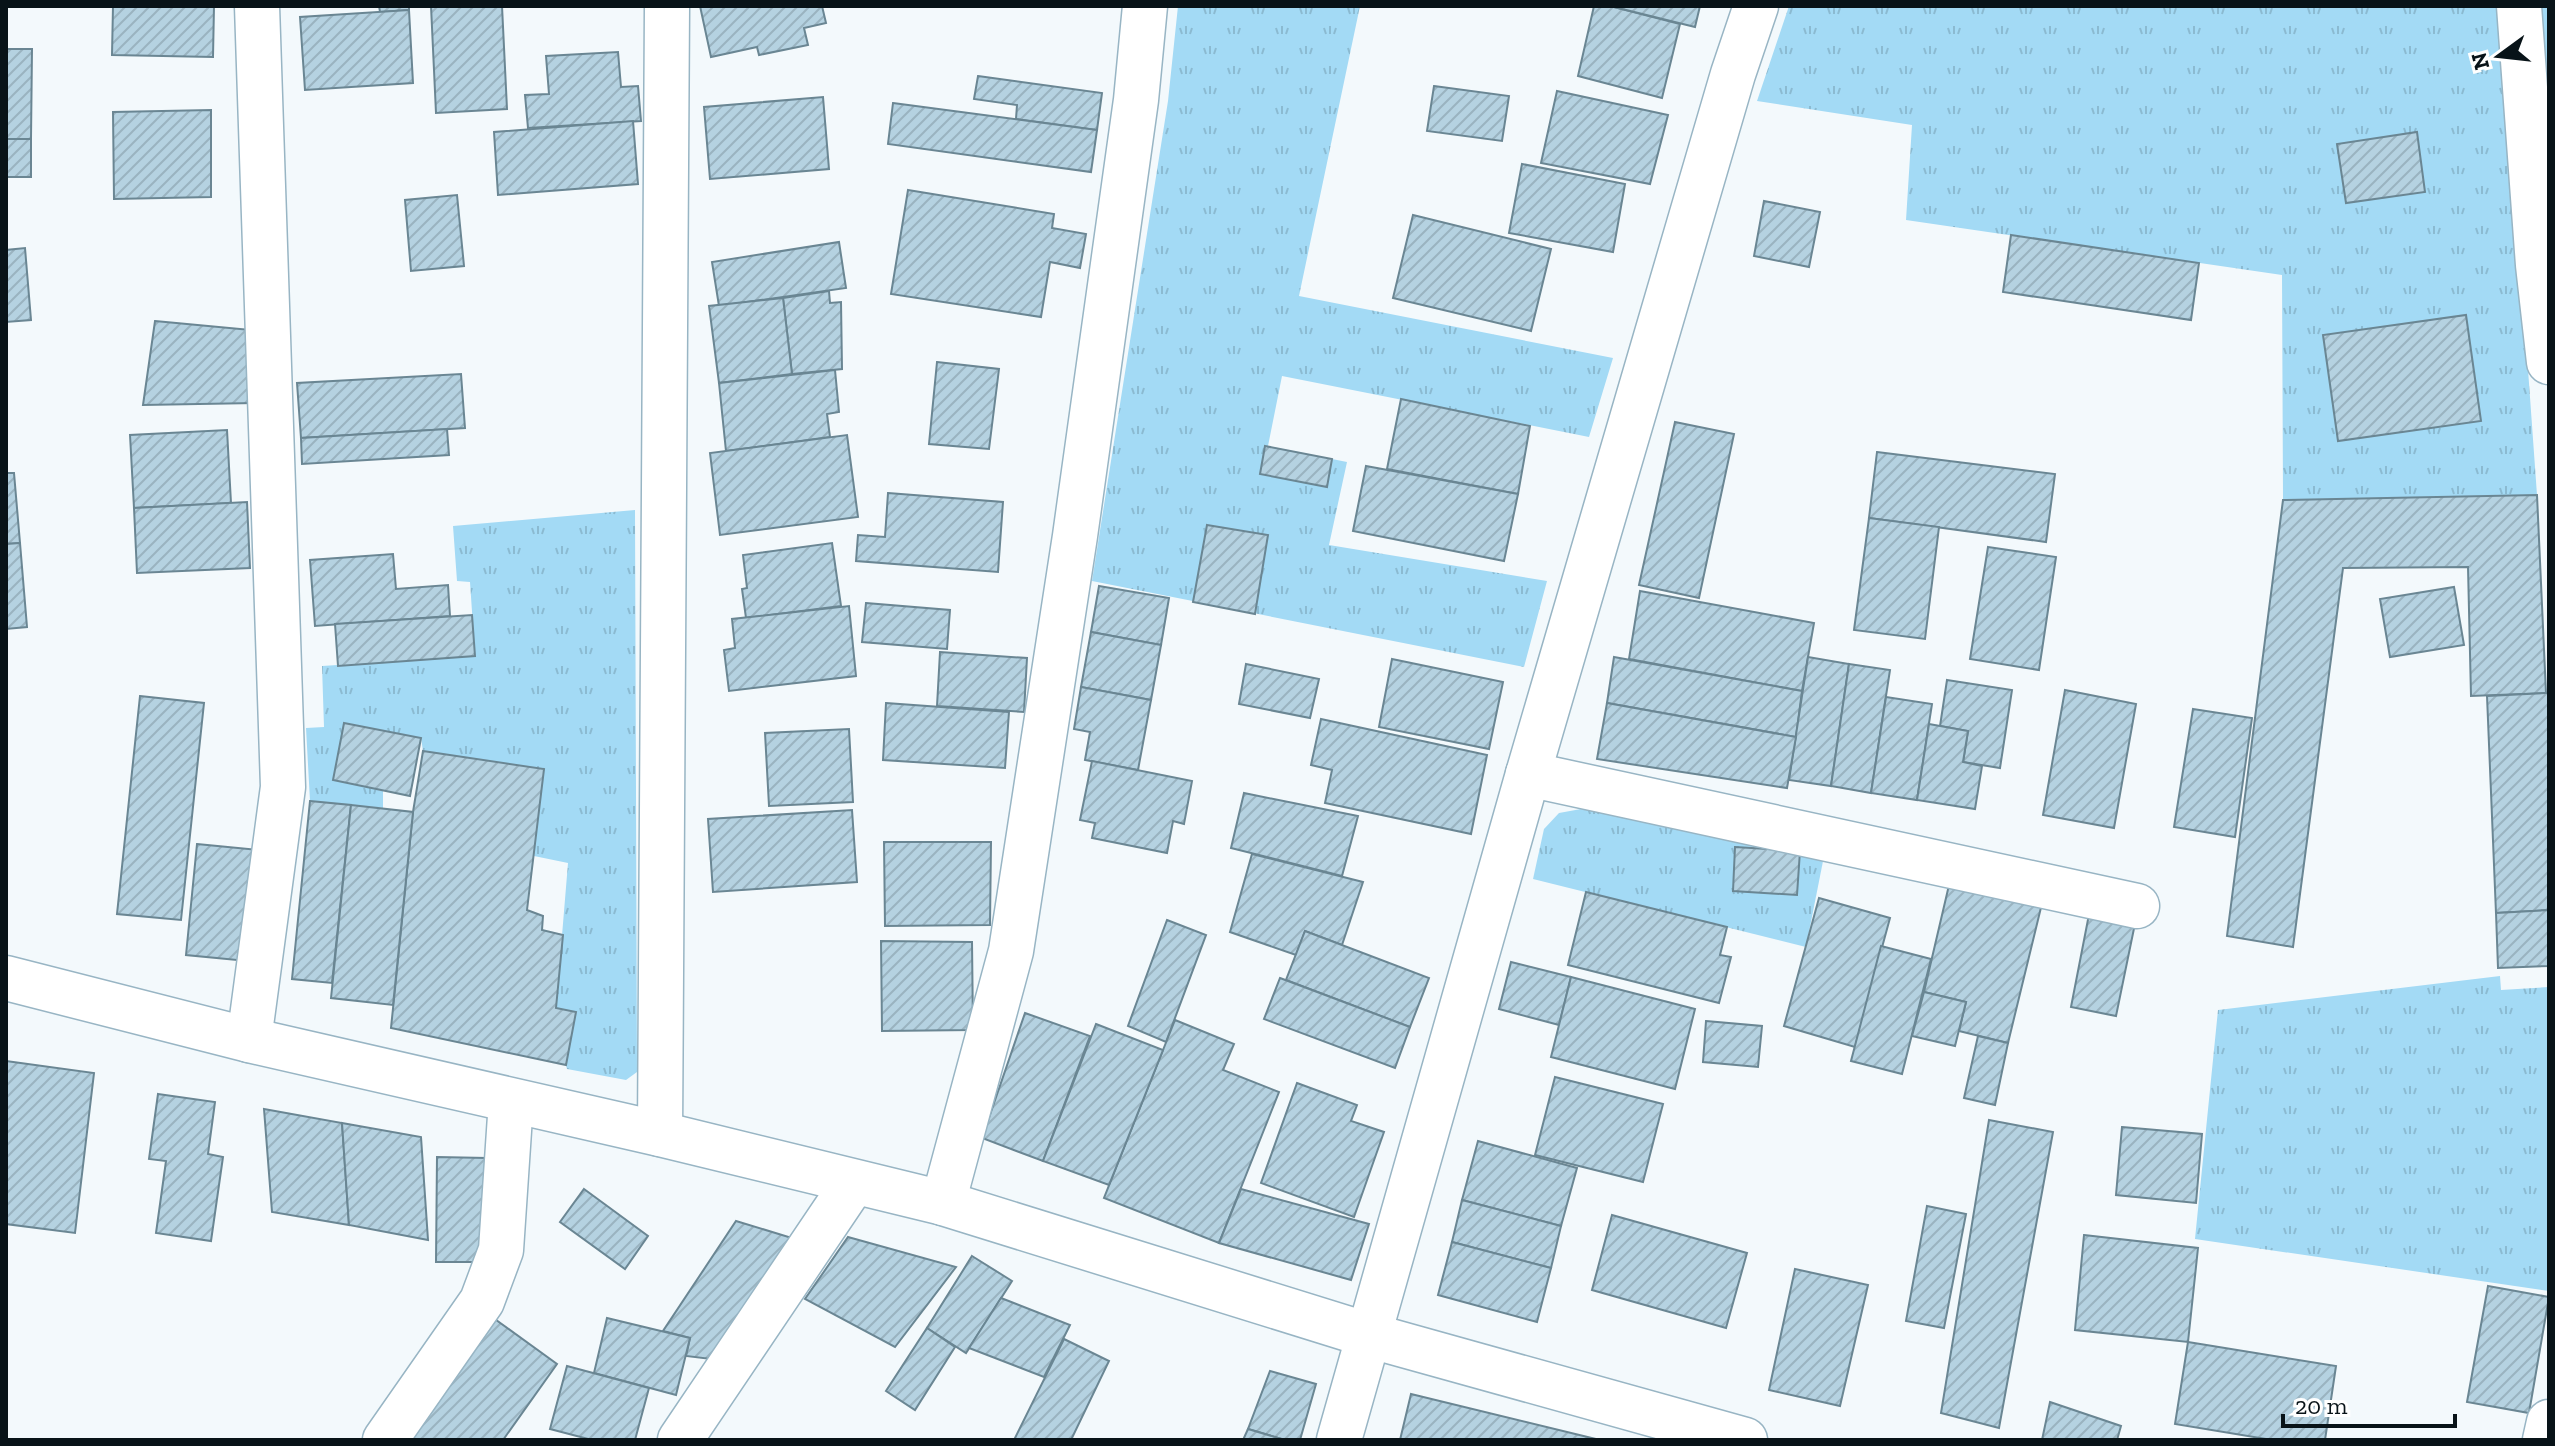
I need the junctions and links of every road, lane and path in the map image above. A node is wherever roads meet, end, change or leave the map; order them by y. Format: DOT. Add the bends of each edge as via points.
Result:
graph roads {
  1 [pos="257,6"];
  2 [pos="667,6"];
  3 [pos="1145,6"];
  4 [pos="1756,6"];
  5 [pos="2519,6"];
  6 [pos="2549,362"];
  7 [pos="1528,774"];
  8 [pos="2137,906"];
  9 [pos="6,978"];
  10 [pos="249,1040"];
  11 [pos="511,1101"];
  12 [pos="660,1134"];
  13 [pos="854,1182"];
  14 [pos="943,1203"];
  15 [pos="1368,1335"];
  16 [pos="2549,1422"];
  17 [pos="385,1440"];
  18 [pos="680,1440"];
  19 [pos="1339,1440"];
  20 [pos="1745,1440"];
  21 [pos="2545,1440"];
  1 -- 10 [label="street" via="283,787"];
  2 -- 12 [label="street"];
  3 -- 14 [label="street" via="1075,536 1011,951"];
  4 -- 7 [label="street"];
  5 -- 6 [label="street"];
  7 -- 8 [label="street"];
  7 -- 15 [label="street"];
  9 -- 10 [label="street"];
  10 -- 11 [label="street"];
  11 -- 12 [label="street"];
  11 -- 17 [label="street" via="501,1250 482,1301"];
  12 -- 13 [label="street"];
  13 -- 14 [label="street"];
  13 -- 18 [label="street"];
  14 -- 15 [label="street"];
  15 -- 19 [label="street"];
  15 -- 20 [label="street"];
  16 -- 21 [label="street"];
}
